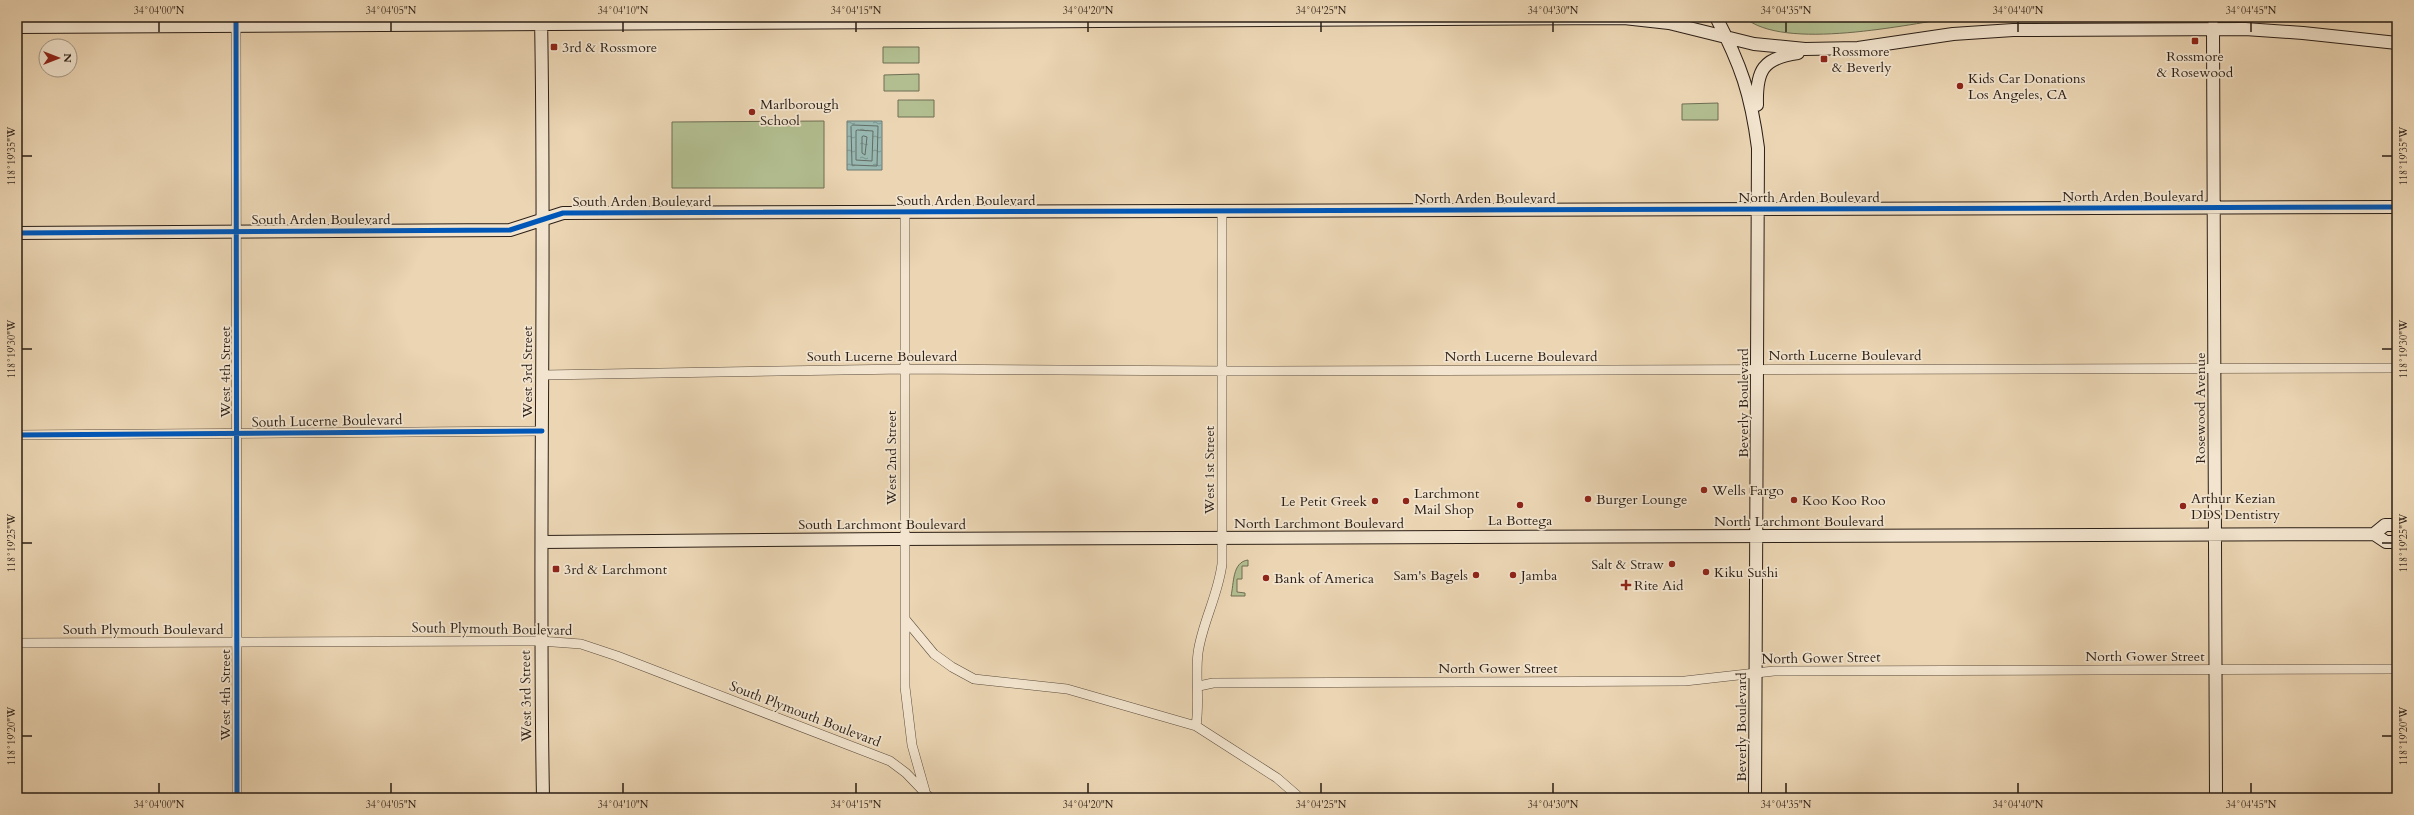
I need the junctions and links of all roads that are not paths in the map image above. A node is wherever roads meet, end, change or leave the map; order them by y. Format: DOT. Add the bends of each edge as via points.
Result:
graph roads {
  1 [pos="1665,17"];
  2 [pos="1716,17"];
  3 [pos="986,19"];
  4 [pos="1653,20"];
  5 [pos="541,21"];
  6 [pos="236,22"];
  7 [pos="2213,23"];
  8 [pos="17,27"];
  9 [pos="1726,36"];
  10 [pos="2397,43"];
  11 [pos="1821,49"];
  12 [pos="1758,148"];
  13 [pos="2397,207"];
  14 [pos="2214,208"];
  15 [pos="1758,209"];
  16 [pos="1222,211"];
  17 [pos="904,212"];
  18 [pos="541,221"];
  19 [pos="237,232"];
  20 [pos="17,233"];
  21 [pos="2215,368"];
  22 [pos="2397,368"];
  23 [pos="905,369"];
  24 [pos="1758,369"];
  25 [pos="1222,370"];
  26 [pos="543,375"];
  27 [pos="542,430"];
  28 [pos="17,434"];
  29 [pos="237,434"];
  30 [pos="2397,525"];
  31 [pos="2374,534"];
  32 [pos="2215,535"];
  33 [pos="1757,536"];
  34 [pos="1223,538"];
  35 [pos="904,539"];
  36 [pos="542,542"];
  37 [pos="2397,542"];
  38 [pos="904,619"];
  39 [pos="540,641"];
  40 [pos="238,642"];
  41 [pos="17,643"];
  42 [pos="2397,669"];
  43 [pos="2216,670"];
  44 [pos="1756,672"];
  45 [pos="1199,686"];
  46 [pos="1196,726"];
  47 [pos="928,796"];
  48 [pos="237,798"];
  49 [pos="543,798"];
  50 [pos="1300,798"];
  51 [pos="1755,798"];
  52 [pos="2216,798"];
  1 -- 4 [label="street"];
  2 -- 9 [label="street, Beverly Boulevard"];
  3 -- 4 [label="street"];
  3 -- 5 [label="street"];
  4 -- 9 [label="street"];
  5 -- 6 [label="street"];
  5 -- 18 [label="street, West 3rd Street"];
  6 -- 8 [label="street"];
  6 -- 19 [label="street, West 4th Street"];
  7 -- 10 [label="street"];
  7 -- 11 [label="street" via="1993,30 1876,46"];
  7 -- 14 [label="street, Rosewood Avenue"];
  9 -- 11 [label="street" via="1760,44"];
  9 -- 12 [label="street, Beverly Boulevard" via="1748,88"];
  11 -- 12 [label="street" via="1777,57 1762,69 1756,89"];
  12 -- 15 [label="street, Beverly Boulevard"];
  13 -- 14 [label="street, North Arden Boulevard"];
  14 -- 15 [label="street, North Arden Boulevard"];
  14 -- 21 [label="street, Rosewood Avenue"];
  15 -- 16 [label="street, North Arden Boulevard"];
  15 -- 24 [label="street, Beverly Boulevard"];
  16 -- 17 [label="street, South Arden Boulevard"];
  16 -- 25 [label="street, West 1st Street"];
  17 -- 18 [label="street, South Arden Boulevard" via="563,213"];
  17 -- 23 [label="street, West 2nd Street"];
  18 -- 19 [label="street, South Arden Boulevard" via="510,230"];
  18 -- 26 [label="street, West 3rd Street"];
  19 -- 20 [label="street, South Arden Boulevard"];
  19 -- 29 [label="street, West 4th Street"];
  21 -- 22 [label="street, North Lucerne Boulevard"];
  21 -- 24 [label="street, North Lucerne Boulevard"];
  21 -- 32 [label="street, Rosewood Avenue"];
  23 -- 25 [label="street, South Lucerne Boulevard"];
  23 -- 26 [label="street, South Lucerne Boulevard"];
  23 -- 35 [label="street, West 2nd Street"];
  24 -- 25 [label="street, North Lucerne Boulevard"];
  24 -- 33 [label="street, Beverly Boulevard"];
  25 -- 34 [label="street, West 1st Street"];
  26 -- 27 [label="street, West 3rd Street"];
  27 -- 29 [label="street, South Lucerne Boulevard"];
  27 -- 36 [label="street, West 3rd Street"];
  28 -- 29 [label="street, South Lucerne Boulevard"];
  29 -- 40 [label="street, West 4th Street"];
  30 -- 31 [label="street, North Larchmont Boulevard" via="2386,525"];
  31 -- 32 [label="street, North Larchmont Boulevard"];
  31 -- 37 [label="street, North Larchmont Boulevard" via="2386,542"];
  32 -- 33 [label="street, North Larchmont Boulevard"];
  32 -- 43 [label="street, Rosewood Avenue"];
  33 -- 34 [label="street, North Larchmont Boulevard"];
  33 -- 44 [label="street, Beverly Boulevard"];
  34 -- 35 [label="street, South Larchmont Boulevard"];
  34 -- 45 [label="street, West 1st Street" via="1221,576 1198,652"];
  35 -- 36 [label="street, South Larchmont Boulevard"];
  35 -- 38 [label="street, West 2nd Street"];
  36 -- 39 [label="street, West 3rd Street"];
  38 -- 46 [label="street" via="934,654 974,679 1066,689"];
  38 -- 47 [label="street, West 2nd Street" via="905,688 912,745"];
  39 -- 40 [label="street, South Plymouth Boulevard"];
  39 -- 47 [label="street, South Plymouth Boulevard" via="581,644 617,656 890,761 906,773"];
  39 -- 49 [label="street, West 3rd Street"];
  40 -- 41 [label="street, South Plymouth Boulevard"];
  40 -- 48 [label="street, West 4th Street"];
  42 -- 43 [label="street, North Gower Street"];
  43 -- 44 [label="street, North Gower Street"];
  43 -- 52 [label="street, Rosewood Avenue"];
  44 -- 45 [label="street, North Gower Street" via="1685,681 1213,683"];
  44 -- 51 [label="street, Beverly Boulevard"];
  45 -- 46 [label="street, West 1st Street"];
  46 -- 50 [label="street" via="1277,778"];
}
